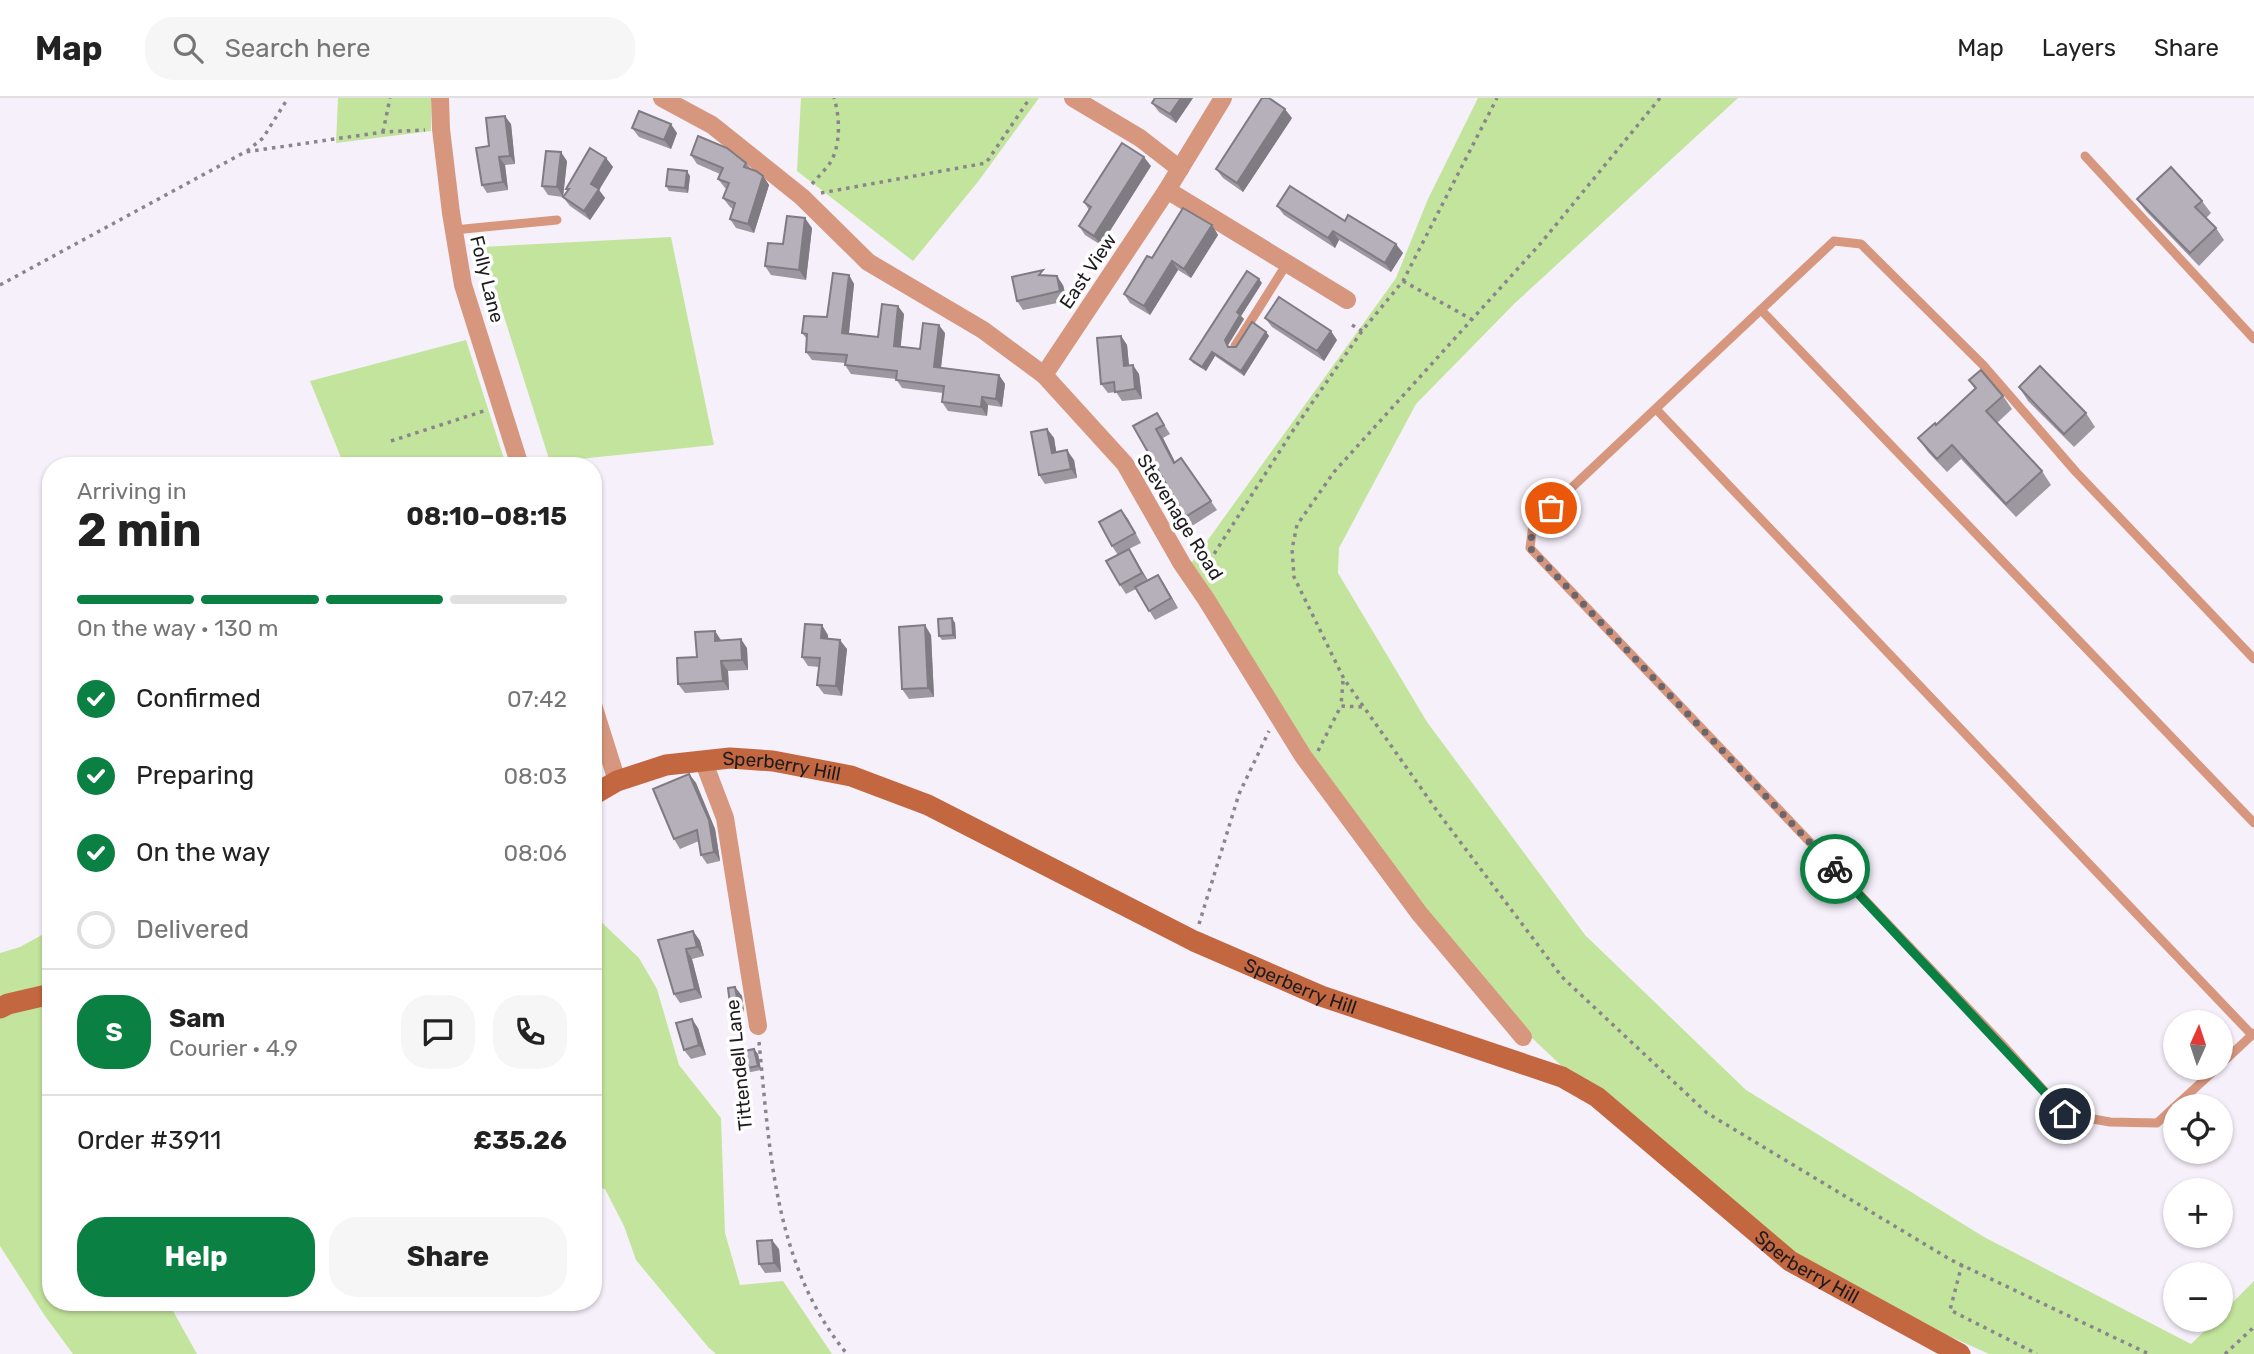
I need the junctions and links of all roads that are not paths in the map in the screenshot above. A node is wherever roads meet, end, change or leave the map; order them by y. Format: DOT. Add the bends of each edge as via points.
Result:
graph roads {
  1 [pos="440,98"];
  2 [pos="663,98"];
  3 [pos="1073,98"];
  4 [pos="1223,98"];
  5 [pos="2085,156"];
  6 [pos="1180,169"];
  7 [pos="1167,190"];
  8 [pos="558,220"];
  9 [pos="454,230"];
  10 [pos="1286,265"];
  11 [pos="1347,300"];
  12 [pos="1761,310"];
  13 [pos="2254,339"];
  14 [pos="1235,346"];
  15 [pos="1044,375"];
  16 [pos="1656,409"];
  17 [pos="517,457"];
  18 [pos="2254,659"];
  19 [pos="602,734"];
  20 [pos="703,760"];
  21 [pos="617,781"];
  22 [pos="602,790"];
  23 [pos="2254,823"];
  24 [pos="42,996"];
  25 [pos="0,1008"];
  26 [pos="758,1026"];
  27 [pos="2253,1034"];
  28 [pos="1523,1037"];
  29 [pos="2233,1053"];
  30 [pos="2204,1080"];
  31 [pos="1960,1354"];
  1 -- 9 [label="street, Folly Lane"];
  2 -- 15 [label="street, Stevenage Road" via="712,125 802,197 868,262 983,330"];
  3 -- 6 [label="street" via="1140,138"];
  4 -- 6 [label="street, East View"];
  5 -- 13 [label="lane"];
  6 -- 7 [label="street, East View"];
  7 -- 10 [label="street"];
  7 -- 15 [label="street, East View"];
  8 -- 9 [label="lane"];
  9 -- 17 [label="street, Folly Lane" via="463,285"];
  10 -- 11 [label="street"];
  10 -- 14 [label="lane"];
  12 -- 16 [label="lane"];
  12 -- 18 [label="lane" via="1834,241 1861,244 1983,365 2076,472"];
  12 -- 23 [label="lane"];
  15 -- 28 [label="street, Stevenage Road" via="1125,464 1276,716 1419,913"];
  16 -- 27 [label="lane"];
  16 -- 30 [label="lane" via="1533,524 1530,548 2065,1114 2110,1122 2157,1123"];
  19 -- 21 [label="street"];
  20 -- 21 [label="street, Sperberry Hill" via="666,765"];
  20 -- 26 [label="street, Tittendell Lane" via="725,818"];
  20 -- 31 [label="street, Sperberry Hill" via="773,761 851,776 928,805 1194,941 1321,996 1562,1077 1597,1097 1790,1261"];
  21 -- 22 [label="street, Sperberry Hill"];
  24 -- 25 [label="street"];
  27 -- 29 [label="lane"];
}
